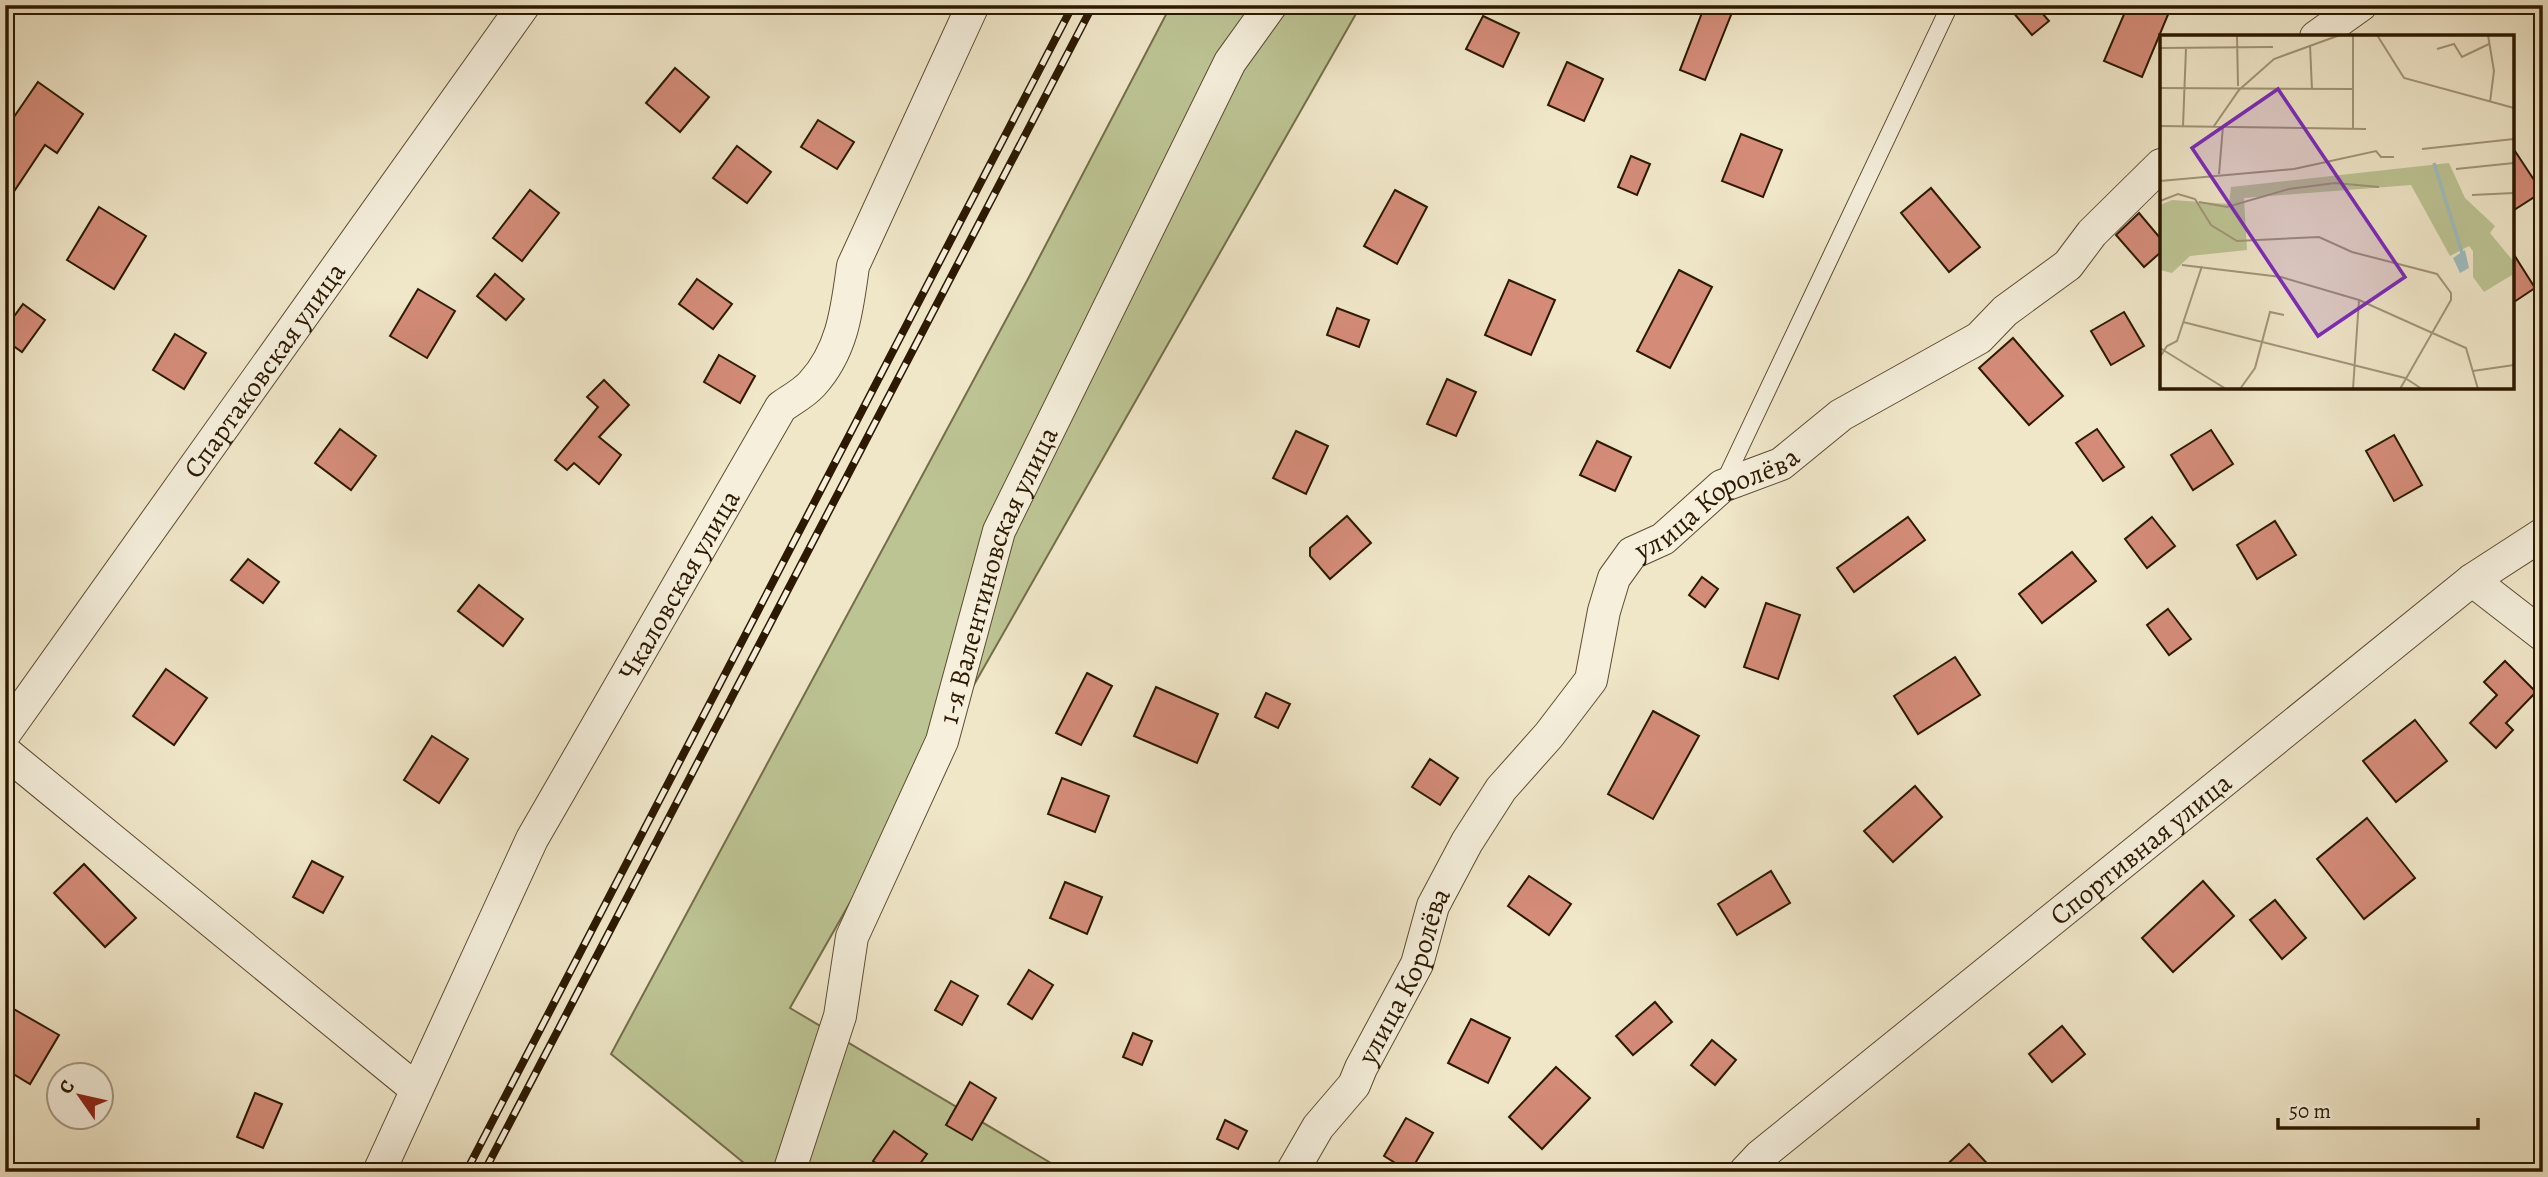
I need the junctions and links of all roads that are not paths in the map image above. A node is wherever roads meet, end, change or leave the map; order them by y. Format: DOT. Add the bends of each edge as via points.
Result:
graph roads {
  1 [pos="524,5"];
  2 [pos="972,5"];
  3 [pos="1271,5"];
  4 [pos="1950,5"];
  5 [pos="2361,5"];
  6 [pos="2319,35"];
  7 [pos="2160,165"];
  8 [pos="1722,486"];
  9 [pos="2543,534"];
  10 [pos="2472,580"];
  11 [pos="2543,635"];
  12 [pos="5,733"];
  13 [pos="5,752"];
  14 [pos="416,1089"];
  15 [pos="379,1172"];
  16 [pos="789,1172"];
  17 [pos="1292,1172"];
  18 [pos="1745,1172"];
  1 -- 12 [label="street, Спартаковская улица"];
  2 -- 14 [label="street, Чкаловская улица" via="853,266 834,355 811,385 781,407 538,827"];
  3 -- 16 [label="street, 1-я Валентиновская улица" via="1230,62 999,531 942,741 852,937 840,1016"];
  4 -- 8 [label="lane"];
  5 -- 6 [label="street"];
  7 -- 8 [label="street, улица Королёва" via="2092,233 2068,265 2005,311 1979,338 1840,415 1781,464"];
  8 -- 17 [label="street, улица Королёва" via="1663,539 1632,553 1614,578 1591,680 1501,789 1467,842 1433,906 1417,964 1354,1085 1318,1127"];
  9 -- 10 [label="street, Спортивная улица"];
  10 -- 11 [label="street"];
  10 -- 18 [label="street, Спортивная улица"];
  13 -- 14 [label="street"];
  14 -- 15 [label="street, Чкаловская улица"];
}
